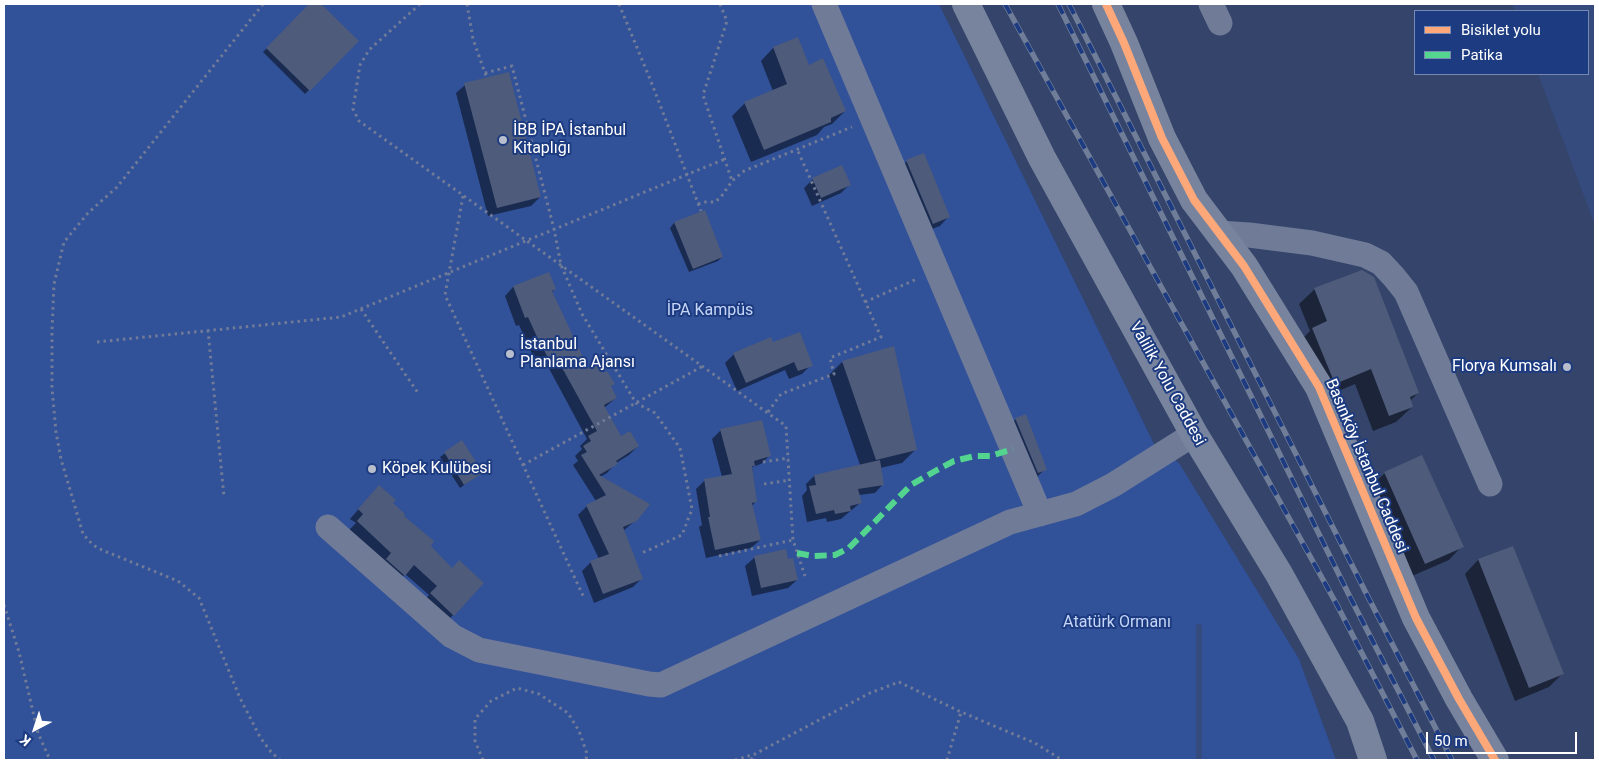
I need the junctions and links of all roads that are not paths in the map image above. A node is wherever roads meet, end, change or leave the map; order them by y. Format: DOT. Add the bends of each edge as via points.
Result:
graph roads {
  1 [pos="824,4"];
  2 [pos="966,4"];
  3 [pos="1106,4"];
  4 [pos="1219,233"];
  5 [pos="1194,434"];
  6 [pos="1490,484"];
  7 [pos="1040,514"];
  8 [pos="328,527"];
  9 [pos="1373,760"];
  10 [pos="1495,760"];
  1 -- 7 [label="lane"];
  2 -- 5 [label="main road, Valilik Yolu Caddesi" via="1042,158"];
  3 -- 4 [label="main road, Basınköy İstanbul Caddesi" via="1162,138 1194,200"];
  4 -- 6 [label="lane" via="1312,243 1365,255 1381,263 1406,292"];
  4 -- 10 [label="main road, Basınköy İstanbul Caddesi" via="1244,266 1319,387 1416,618"];
  5 -- 7 [label="lane" via="1095,495"];
  5 -- 9 [label="main road, Valilik Yolu Caddesi" via="1279,574 1360,721"];
  7 -- 8 [label="lane" via="1010,522 661,685 480,650 452,636"];
}
